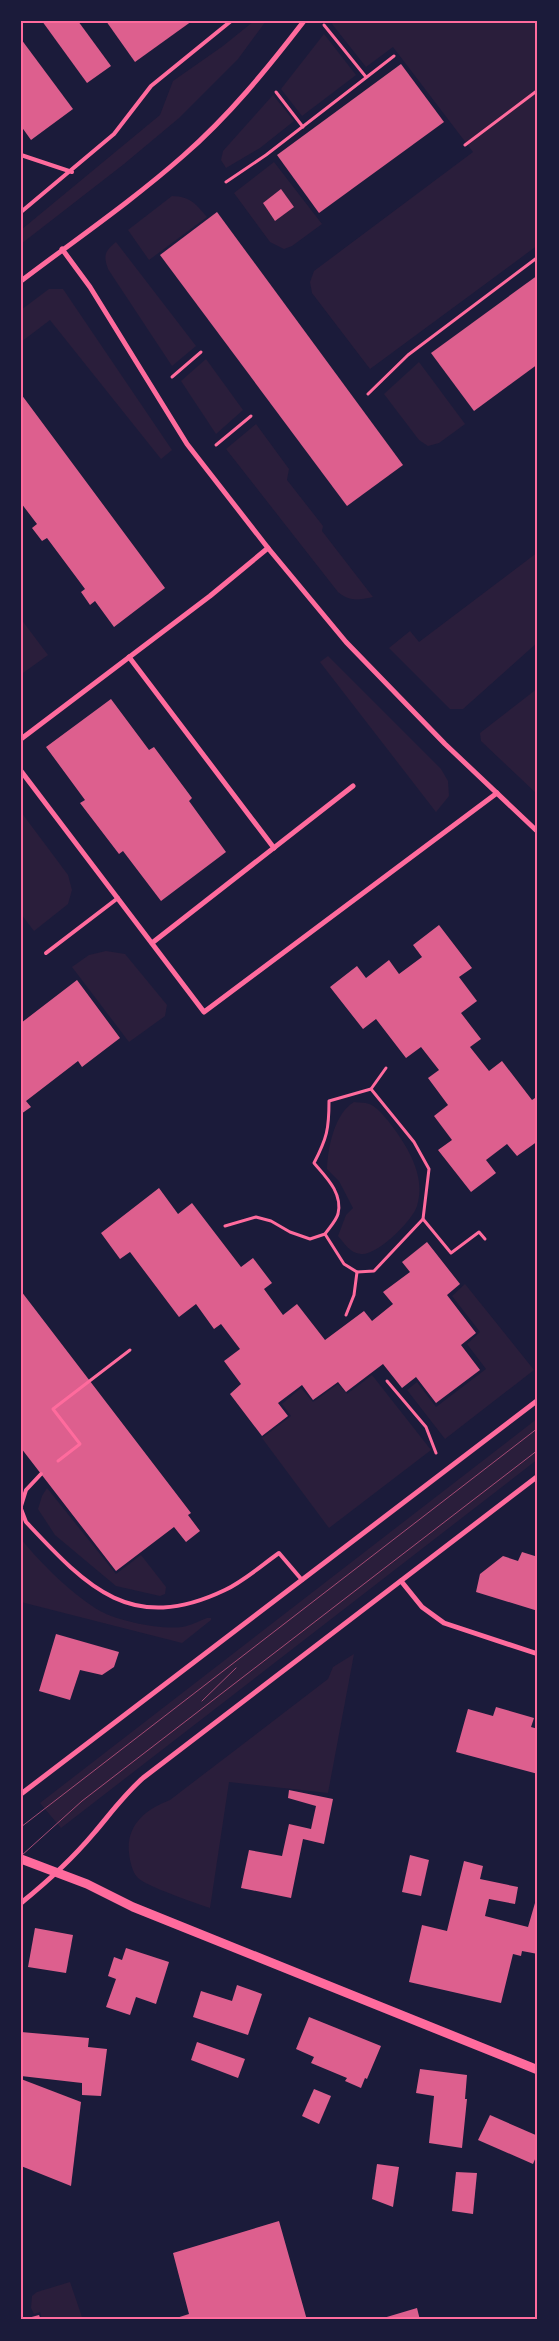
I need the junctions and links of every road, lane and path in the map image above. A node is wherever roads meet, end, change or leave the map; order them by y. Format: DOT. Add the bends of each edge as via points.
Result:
graph roads {
  1 [pos="231,21"];
  2 [pos="304,21"];
  3 [pos="322,22"];
  4 [pos="394,56"];
  5 [pos="366,77"];
  6 [pos="272,87"];
  7 [pos="538,90"];
  8 [pos="303,127"];
  9 [pos="465,145"];
  10 [pos="21,156"];
  11 [pos="72,172"];
  12 [pos="226,182"];
  13 [pos="21,212"];
  14 [pos="62,249"];
  15 [pos="538,257"];
  16 [pos="21,281"];
  17 [pos="201,352"];
  18 [pos="171,378"];
  19 [pos="368,394"];
  20 [pos="251,416"];
  21 [pos="216,445"];
  22 [pos="268,548"];
  23 [pos="129,657"];
  24 [pos="21,739"];
  25 [pos="21,771"];
  26 [pos="353,786"];
  27 [pos="497,793"];
  28 [pos="538,832"];
  29 [pos="274,848"];
  30 [pos="118,898"];
  31 [pos="152,943"];
  32 [pos="46,953"];
  33 [pos="386,1068"];
  34 [pos="371,1089"];
  35 [pos="423,1219"];
  36 [pos="225,1226"];
  37 [pos="325,1234"];
  38 [pos="485,1240"];
  39 [pos="357,1272"];
  40 [pos="346,1315"];
  41 [pos="130,1350"];
  42 [pos="387,1381"];
  43 [pos="538,1400"];
  44 [pos="437,1456"];
  45 [pos="41,1474"];
  46 [pos="538,1476"];
  47 [pos="21,1507"];
  48 [pos="302,1580"];
  49 [pos="401,1581"];
  50 [pos="538,1654"];
  51 [pos="21,1794"];
  52 [pos="21,1859"];
  53 [pos="56,1872"];
  54 [pos="21,1902"];
  55 [pos="538,2070"];
  1 -- 11 [label="lane" via="151,86 114,134"];
  2 -- 14 [label="street" via="269,67 208,133 153,181"];
  3 -- 5 [label="path"];
  4 -- 5 [label="path"];
  5 -- 8 [label="path"];
  6 -- 8 [label="path"];
  7 -- 9 [label="path"];
  8 -- 12 [label="path"];
  10 -- 11 [label="lane"];
  11 -- 13 [label="lane"];
  14 -- 16 [label="street"];
  14 -- 22 [label="street" via="90,287 187,444"];
  15 -- 19 [label="path" via="408,355"];
  17 -- 18 [label="path"];
  20 -- 21 [label="path"];
  22 -- 23 [label="street"];
  22 -- 27 [label="street" via="346,642"];
  23 -- 24 [label="street"];
  23 -- 29 [label="street"];
  25 -- 30 [label="street"];
  26 -- 29 [label="street"];
  27 -- 28 [label="street"];
  27 -- 31 [label="street" via="204,1012"];
  29 -- 31 [label="street"];
  30 -- 31 [label="street"];
  30 -- 32 [label="lane"];
  33 -- 34 [label="path"];
  34 -- 35 [label="path" via="414,1142 429,1169"];
  34 -- 37 [label="path" via="329,1101 329,1127 314,1163 333,1185 339,1201 338,1216"];
  35 -- 38 [label="path" via="451,1253 479,1232"];
  35 -- 39 [label="path" via="374,1271"];
  36 -- 37 [label="path" via="256,1218 271,1221 310,1239"];
  37 -- 39 [label="path" via="344,1264"];
  39 -- 40 [label="path" via="354,1295"];
  41 -- 45 [label="path" via="53,1409 80,1444"];
  42 -- 44 [label="path" via="426,1428"];
  43 -- 48 [label="street"];
  45 -- 47 [label="lane" via="26,1490"];
  46 -- 49 [label="street"];
  47 -- 48 [label="lane" via="26,1522 87,1582 111,1598 133,1605 177,1607 198,1601 227,1590 279,1553"];
  48 -- 51 [label="street"];
  49 -- 50 [label="street" via="422,1607 444,1623"];
  49 -- 53 [label="street" via="143,1778"];
  52 -- 53 [label="street"];
  53 -- 54 [label="street"];
  53 -- 55 [label="street" via="133,1907"];
}
